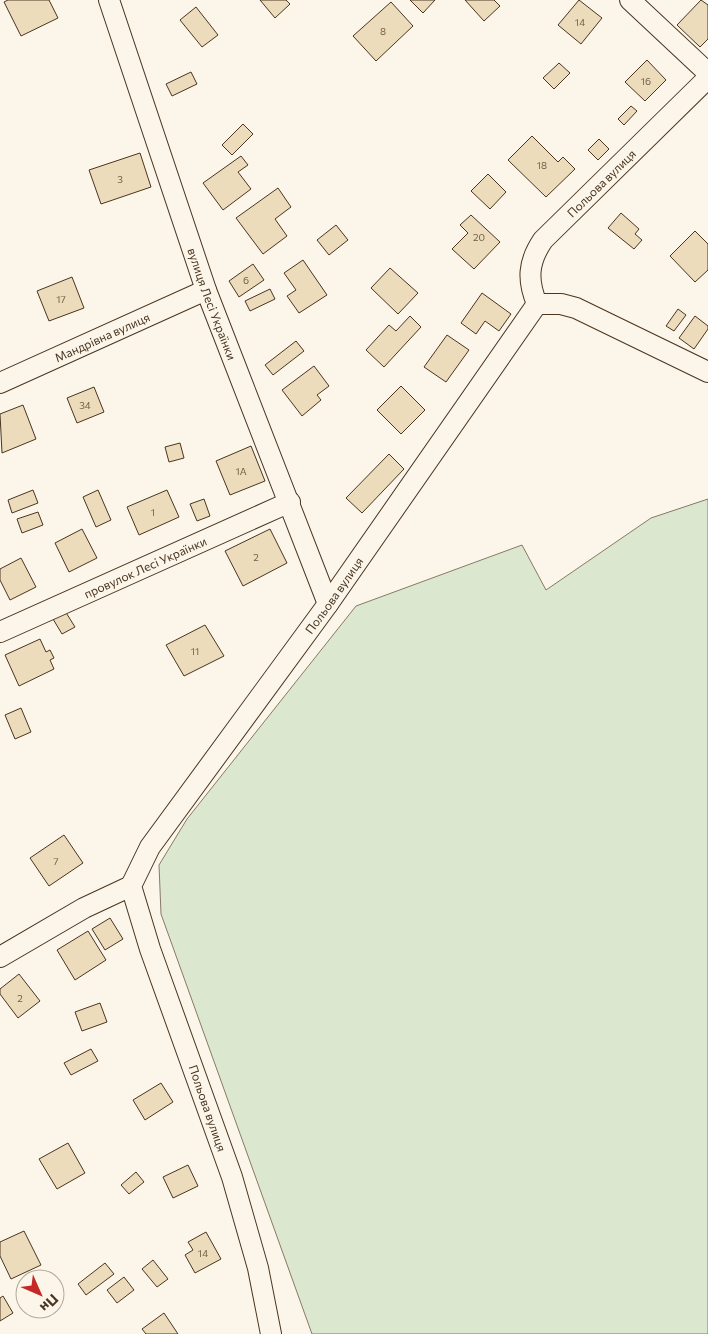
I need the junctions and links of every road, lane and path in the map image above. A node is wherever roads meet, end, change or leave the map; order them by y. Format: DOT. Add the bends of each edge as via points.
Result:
graph roads {
  1 [pos="109,0"];
  2 [pos="630,0"];
  3 [pos="708,73"];
  4 [pos="708,78"];
  5 [pos="206,290"];
  6 [pos="537,304"];
  7 [pos="708,372"];
  8 [pos="0,382"];
  9 [pos="290,502"];
  10 [pos="328,604"];
  11 [pos="0,632"];
  12 [pos="131,886"];
  13 [pos="0,957"];
  14 [pos="271,1334"];
  1 -- 5 [label="street, вулиця Лесі Українки"];
  2 -- 3 [label="street"];
  4 -- 6 [label="street, Польова вулиця" via="544,240 535,252 529,276"];
  5 -- 8 [label="street, Мандрівна вулиця"];
  5 -- 9 [label="street, вулиця Лесі Українки"];
  6 -- 7 [label="street" via="576,308"];
  6 -- 10 [label="street, Польова вулиця"];
  9 -- 10 [label="street, вулиця Лесі Українки"];
  9 -- 11 [label="street, провулок Лесі Українки"];
  10 -- 12 [label="street, Польова вулиця" via="150,847"];
  12 -- 13 [label="street" via="84,908"];
  12 -- 14 [label="street, Польова вулиця" via="147,941 232,1177 258,1268"];
}
